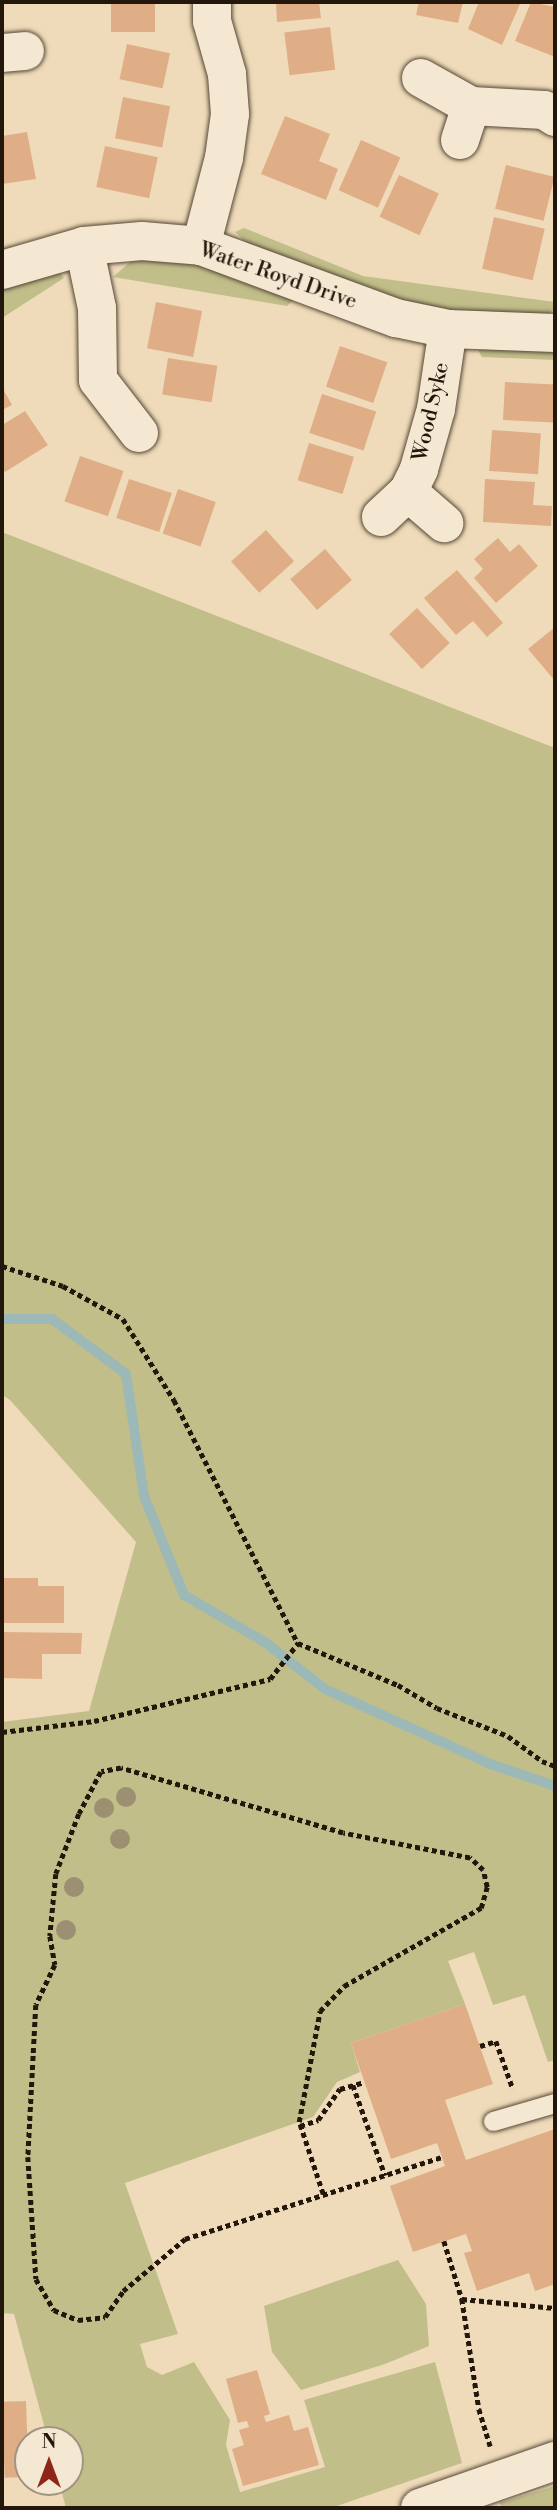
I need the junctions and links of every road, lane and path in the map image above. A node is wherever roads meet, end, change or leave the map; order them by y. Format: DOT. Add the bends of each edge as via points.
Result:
graph roads {
  1 [pos="212,2"];
  2 [pos="421,78"];
  3 [pos="555,117"];
  4 [pos="84,246"];
  5 [pos="201,246"];
  6 [pos="2,270"];
  7 [pos="448,329"];
  8 [pos="555,333"];
  9 [pos="139,433"];
  10 [pos="444,523"];
  11 [pos="2,1266"];
  12 [pos="298,1643"];
  13 [pos="2,1732"];
  14 [pos="555,1766"];
  15 [pos="480,2046"];
  16 [pos="364,2082"];
  17 [pos="353,2085"];
  18 [pos="555,2103"];
  19 [pos="521,2113"];
  20 [pos="493,2121"];
  21 [pos="300,2126"];
  22 [pos="442,2157"];
  23 [pos="385,2175"];
  24 [pos="323,2194"];
  25 [pos="444,2241"];
  26 [pos="462,2299"];
  27 [pos="555,2308"];
  28 [pos="489,2442"];
  29 [pos="555,2462"];
  30 [pos="475,2499"];
  31 [pos="420,2508"];
  1 -- 5 [label="street" via="230,114 224,158"];
  2 -- 3 [label="street" via="465,123 544,110"];
  4 -- 5 [label="street, Water Royd Drive" via="142,240"];
  4 -- 6 [label="street, Water Royd Drive"];
  4 -- 9 [label="street" via="97,308 98,380"];
  5 -- 7 [label="street, Water Royd Drive" via="396,318"];
  7 -- 8 [label="street, Water Royd Drive"];
  7 -- 10 [label="street, Wood Syke" via="436,409 419,469 395,505"];
  11 -- 12 [label="path" via="63,1286 123,1319 174,1400"];
  12 -- 13 [label="path" via="270,1679 94,1721"];
  12 -- 14 [label="path" via="508,1736"];
  15 -- 19 [label="path" via="496,2041"];
  16 -- 17 [label="path"];
  17 -- 21 [label="path" via="340,2089 318,2120"];
  17 -- 23 [label="path"];
  18 -- 19 [label="lane"];
  19 -- 20 [label="lane"];
  21 -- 24 [label="path"];
  21 -- 24 [label="path" via="320,2011 344,1986 481,1908 487,1887 483,1870 470,1858 343,1833 121,1768 101,1772 56,1874 50,1936 55,1965 36,2005 28,2157 36,2279 54,2310 78,2320 105,2317 124,2291 185,2239"];
  22 -- 23 [label="path"];
  23 -- 24 [label="path"];
  25 -- 26 [label="path"];
  26 -- 27 [label="path"];
  26 -- 28 [label="path" via="479,2409"];
  29 -- 30 [label="street"];
  30 -- 31 [label="street"];
}
